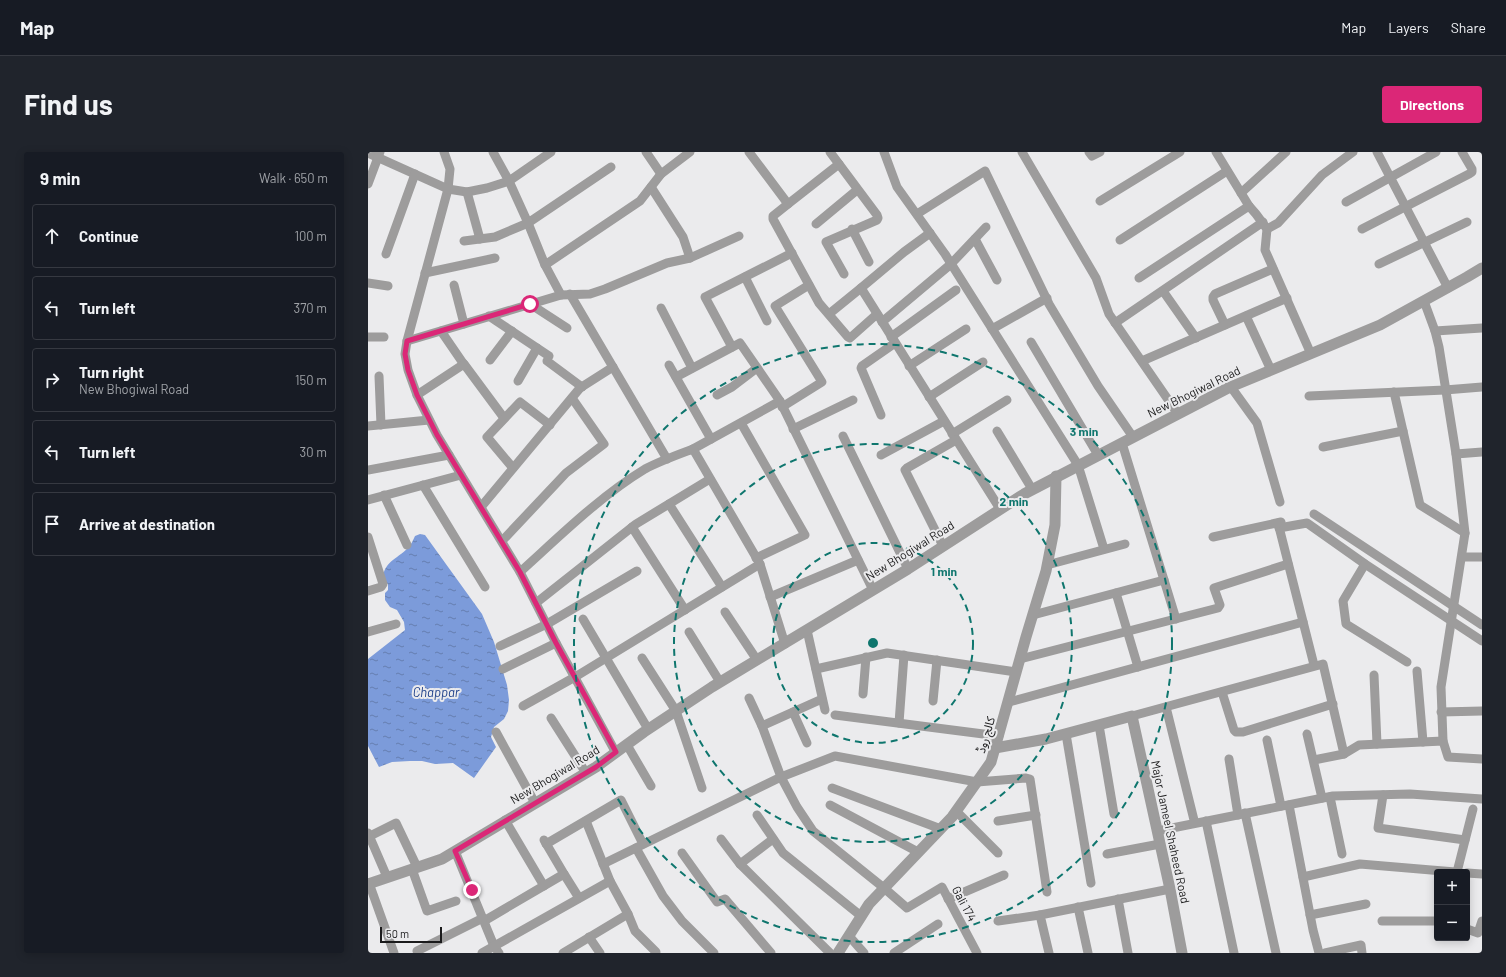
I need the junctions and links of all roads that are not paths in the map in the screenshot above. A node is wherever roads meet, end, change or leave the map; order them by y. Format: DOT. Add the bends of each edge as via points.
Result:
graph roads {
  1 [pos="444,152"];
  2 [pos="493,152"];
  3 [pos="551,152"];
  4 [pos="646,152"];
  5 [pos="690,152"];
  6 [pos="749,152"];
  7 [pos="830,152"];
  8 [pos="884,152"];
  9 [pos="1022,152"];
  10 [pos="1089,152"];
  11 [pos="1100,152"];
  12 [pos="1180,152"];
  13 [pos="1216,152"];
  14 [pos="1286,152"];
  15 [pos="1353,152"];
  16 [pos="1377,152"];
  17 [pos="1436,152"];
  18 [pos="1462,152"];
  19 [pos="368,153"];
  20 [pos="379,155"];
  21 [pos="839,164"];
  22 [pos="611,167"];
  23 [pos="1228,171"];
  24 [pos="415,174"];
  25 [pos="661,174"];
  26 [pos="1390,177"];
  27 [pos="509,181"];
  28 [pos="368,184"];
  29 [pos="651,187"];
  30 [pos="448,189"];
  31 [pos="857,190"];
  32 [pos="467,192"];
  33 [pos="1241,193"];
  34 [pos="1100,201"];
  35 [pos="1346,202"];
  36 [pos="788,204"];
  37 [pos="1249,206"];
  38 [pos="1406,207"];
  39 [pos="917,214"];
  40 [pos="1467,222"];
  41 [pos="528,223"];
  42 [pos="816,224"];
  43 [pos="1265,226"];
  44 [pos="986,227"];
  45 [pos="852,229"];
  46 [pos="1362,229"];
  47 [pos="930,233"];
  48 [pos="739,236"];
  49 [pos="480,239"];
  50 [pos="975,239"];
  51 [pos="1120,240"];
  52 [pos="464,241"];
  53 [pos="1424,242"];
  54 [pos="792,253"];
  55 [pos="386,254"];
  56 [pos="495,258"];
  57 [pos="690,258"];
  58 [pos="869,262"];
  59 [pos="951,264"];
  60 [pos="1379,264"];
  61 [pos="545,265"];
  62 [pos="1482,268"];
  63 [pos="1273,269"];
  64 [pos="425,273"];
  65 [pos="844,274"];
  66 [pos="745,277"];
  67 [pos="1139,278"];
  68 [pos="997,280"];
  69 [pos="368,283"];
  70 [pos="454,285"];
  71 [pos="809,285"];
  72 [pos="388,286"];
  73 [pos="861,288"];
  74 [pos="1448,288"];
  75 [pos="956,290"];
  76 [pos="1163,291"];
  77 [pos="565,294"];
  78 [pos="1046,298"];
  79 [pos="1286,298"];
  80 [pos="1424,301"];
  81 [pos="530,304"];
  82 [pos="661,308"];
  83 [pos="829,314"];
  84 [pos="489,316"];
  85 [pos="1246,316"];
  86 [pos="879,318"];
  87 [pos="767,321"];
  88 [pos="1115,323"];
  89 [pos="464,324"];
  90 [pos="1225,325"];
  91 [pos="568,328"];
  92 [pos="992,328"];
  93 [pos="1482,328"];
  94 [pos="966,329"];
  95 [pos="441,331"];
  96 [pos="512,331"];
  97 [pos="1435,331"];
  98 [pos="368,337"];
  99 [pos="384,337"];
  100 [pos="1196,338"];
  101 [pos="893,340"];
  102 [pos="407,341"];
  103 [pos="1030,342"];
  104 [pos="732,347"];
  105 [pos="538,348"];
  106 [pos="1311,354"];
  107 [pos="490,360"];
  108 [pos="1142,361"];
  109 [pos="982,362"];
  110 [pos="669,365"];
  111 [pos="465,366"];
  112 [pos="909,366"];
  113 [pos="613,367"];
  114 [pos="692,368"];
  115 [pos="757,368"];
  116 [pos="1271,370"];
  117 [pos="379,376"];
  118 [pos="676,377"];
  119 [pos="518,381"];
  120 [pos="582,387"];
  121 [pos="1231,387"];
  122 [pos="1482,387"];
  123 [pos="1445,390"];
  124 [pos="1394,392"];
  125 [pos="417,395"];
  126 [pos="717,395"];
  127 [pos="1309,396"];
  128 [pos="572,398"];
  129 [pos="929,398"];
  130 [pos="853,400"];
  131 [pos="1007,400"];
  132 [pos="781,404"];
  133 [pos="1178,414"];
  134 [pos="882,415"];
  135 [pos="504,418"];
  136 [pos="429,420"];
  137 [pos="944,421"];
  138 [pos="741,423"];
  139 [pos="381,425"];
  140 [pos="550,425"];
  141 [pos="368,426"];
  142 [pos="793,429"];
  143 [pos="997,431"];
  144 [pos="1402,431"];
  145 [pos="843,436"];
  146 [pos="954,437"];
  147 [pos="1133,437"];
  148 [pos="711,439"];
  149 [pos="1122,443"];
  150 [pos="1323,447"];
  151 [pos="693,449"];
  152 [pos="1482,452"];
  153 [pos="1456,454"];
  154 [pos="449,455"];
  155 [pos="1098,455"];
  156 [pos="880,456"];
  157 [pos="667,459"];
  158 [pos="1078,465"];
  159 [pos="513,468"];
  160 [pos="368,470"];
  161 [pos="461,475"];
  162 [pos="1056,476"];
  163 [pos="710,479"];
  164 [pos="423,485"];
  165 [pos="1032,489"];
  166 [pos="384,495"];
  167 [pos="368,500"];
  168 [pos="1280,502"];
  169 [pos="669,504"];
  170 [pos="481,507"];
  171 [pos="1000,509"];
  172 [pos="1314,514"];
  173 [pos="1279,524"];
  174 [pos="632,527"];
  175 [pos="1465,533"];
  176 [pos="368,537"];
  177 [pos="1213,537"];
  178 [pos="502,542"];
  179 [pos="1125,544"];
  180 [pos="408,545"];
  181 [pos="943,546"];
  182 [pos="1104,549"];
  183 [pos="1462,557"];
  184 [pos="1482,557"];
  185 [pos="858,560"];
  186 [pos="758,561"];
  187 [pos="1288,564"];
  188 [pos="1364,564"];
  189 [pos="1048,565"];
  190 [pos="908,569"];
  191 [pos="636,571"];
  192 [pos="520,572"];
  193 [pos="1164,580"];
  194 [pos="485,587"];
  195 [pos="722,587"];
  196 [pos="873,590"];
  197 [pos="368,591"];
  198 [pos="1116,593"];
  199 [pos="770,597"];
  200 [pos="536,603"];
  201 [pos="1455,608"];
  202 [pos="685,610"];
  203 [pos="726,612"];
  204 [pos="1033,615"];
  205 [pos="583,619"];
  206 [pos="1176,619"];
  207 [pos="1452,621"];
  208 [pos="1303,622"];
  209 [pos="396,624"];
  210 [pos="547,624"];
  211 [pos="1482,625"];
  212 [pos="807,630"];
  213 [pos="1128,631"];
  214 [pos="368,632"];
  215 [pos="689,632"];
  216 [pos="1482,641"];
  217 [pos="556,643"];
  218 [pos="785,644"];
  219 [pos="500,646"];
  220 [pos="904,655"];
  221 [pos="866,657"];
  222 [pos="606,658"];
  223 [pos="642,658"];
  224 [pos="1020,659"];
  225 [pos="757,660"];
  226 [pos="937,660"];
  227 [pos="1407,662"];
  228 [pos="1314,665"];
  229 [pos="1138,667"];
  230 [pos="503,669"];
  231 [pos="816,669"];
  232 [pos="1417,671"];
  233 [pos="1016,672"];
  234 [pos="1374,675"];
  235 [pos="575,677"];
  236 [pos="720,682"];
  237 [pos="1222,692"];
  238 [pos="863,694"];
  239 [pos="749,698"];
  240 [pos="822,699"];
  241 [pos="933,701"];
  242 [pos="1008,702"];
  243 [pos="1333,704"];
  244 [pos="523,706"];
  245 [pos="1166,707"];
  246 [pos="825,710"];
  247 [pos="676,711"];
  248 [pos="1482,711"];
  249 [pos="793,712"];
  250 [pos="1441,712"];
  251 [pos="835,715"];
  252 [pos="1132,716"];
  253 [pos="551,718"];
  254 [pos="899,723"];
  255 [pos="1099,725"];
  256 [pos="762,726"];
  257 [pos="648,729"];
  258 [pos="496,732"];
  259 [pos="1066,734"];
  260 [pos="1307,734"];
  261 [pos="999,736"];
  262 [pos="1267,740"];
  263 [pos="1423,742"];
  264 [pos="1443,742"];
  265 [pos="807,743"];
  266 [pos="1377,744"];
  267 [pos="627,745"];
  268 [pos="995,748"];
  269 [pos="616,752"];
  270 [pos="1344,754"];
  271 [pos="1229,759"];
  272 [pos="1482,759"];
  273 [pos="1314,760"];
  274 [pos="586,773"];
  275 [pos="782,777"];
  276 [pos="977,782"];
  277 [pos="651,786"];
  278 [pos="702,788"];
  279 [pos="832,788"];
  280 [pos="1383,795"];
  281 [pos="1326,797"];
  282 [pos="1482,799"];
  283 [pos="535,803"];
  284 [pos="830,805"];
  285 [pos="1285,805"];
  286 [pos="1473,809"];
  287 [pos="956,811"];
  288 [pos="1114,814"];
  289 [pos="1242,814"];
  290 [pos="757,815"];
  291 [pos="1036,815"];
  292 [pos="505,820"];
  293 [pos="1194,820"];
  294 [pos="586,821"];
  295 [pos="998,821"];
  296 [pos="1206,821"];
  297 [pos="941,829"];
  298 [pos="1157,831"];
  299 [pos="369,834"];
  300 [pos="720,838"];
  301 [pos="773,839"];
  302 [pos="1465,840"];
  303 [pos="1160,844"];
  304 [pos="639,846"];
  305 [pos="371,849"];
  306 [pos="455,851"];
  307 [pos="918,852"];
  308 [pos="998,853"];
  309 [pos="682,854"];
  310 [pos="1107,854"];
  311 [pos="1342,854"];
  312 [pos="603,864"];
  313 [pos="740,864"];
  314 [pos="414,868"];
  315 [pos="1457,869"];
  316 [pos="1434,870"];
  317 [pos="1470,873"];
  318 [pos="564,874"];
  319 [pos="1482,874"];
  320 [pos="1004,875"];
  321 [pos="387,877"];
  322 [pos="1303,877"];
  323 [pos="610,881"];
  324 [pos="368,883"];
  325 [pos="1091,883"];
  326 [pos="544,886"];
  327 [pos="884,888"];
  328 [pos="1170,889"];
  329 [pos="1047,892"];
  330 [pos="579,898"];
  331 [pos="948,899"];
  332 [pos="1118,899"];
  333 [pos="456,901"];
  334 [pos="1366,904"];
  335 [pos="1078,907"];
  336 [pos="628,914"];
  337 [pos="1310,914"];
  338 [pos="1040,915"];
  339 [pos="861,916"];
  340 [pos="483,920"];
  341 [pos="998,921"];
  342 [pos="1382,921"];
  343 [pos="1434,921"];
  344 [pos="1482,921"];
  345 [pos="938,924"];
  346 [pos="1470,930"];
  347 [pos="848,936"];
  348 [pos="589,937"];
  349 [pos="497,950"];
  350 [pos="417,951"];
  351 [pos="1046,952"];
  352 [pos="394,953"];
  353 [pos="482,953"];
  354 [pos="563,953"];
  355 [pos="600,953"];
  356 [pos="655,953"];
  357 [pos="714,953"];
  358 [pos="771,953"];
  359 [pos="830,953"];
  360 [pos="838,953"];
  361 [pos="864,953"];
  362 [pos="894,953"];
  363 [pos="977,953"];
  364 [pos="1088,953"];
  365 [pos="1128,953"];
  366 [pos="1182,953"];
  367 [pos="1234,953"];
  368 [pos="1276,953"];
  369 [pos="1319,953"];
  370 [pos="1325,953"];
  371 [pos="1362,953"];
  1 -- 30 [label="street" via="450,169"];
  2 -- 27 [label="street"];
  3 -- 27 [label="street"];
  4 -- 25 [label="street"];
  5 -- 25 [label="street"];
  6 -- 36 [label="street"];
  7 -- 21 [label="street"];
  8 -- 39 [label="street" via="897,187"];
  9 -- 88 [label="street" via="1096,278 1109,314"];
  10 -- 11 [label="street" via="1092,156"];
  12 -- 34 [label="street"];
  13 -- 23 [label="street"];
  14 -- 33 [label="street"];
  15 -- 43 [label="street" via="1322,175 1278,223"];
  16 -- 26 [label="street"];
  17 -- 26 [label="street"];
  18 -- 38 [label="street" via="1472,172"];
  19 -- 20 [label="street"];
  20 -- 24 [label="street"];
  20 -- 28 [label="street"];
  21 -- 31 [label="street"];
  21 -- 36 [label="street"];
  22 -- 41 [label="street"];
  23 -- 33 [label="street"];
  23 -- 51 [label="street"];
  24 -- 30 [label="street"];
  24 -- 55 [label="street"];
  25 -- 29 [label="street"];
  26 -- 35 [label="street"];
  26 -- 38 [label="street"];
  27 -- 32 [label="street"];
  27 -- 41 [label="street"];
  29 -- 57 [label="street" via="683,237"];
  29 -- 61 [label="street" via="640,201"];
  30 -- 32 [label="street"];
  30 -- 64 [label="street"];
  31 -- 42 [label="street"];
  31 -- 45 [label="street" via="878,218"];
  32 -- 49 [label="street"];
  33 -- 37 [label="street"];
  36 -- 54 [label="street" via="773,216 773,219"];
  37 -- 43 [label="street"];
  37 -- 67 [label="street"];
  38 -- 46 [label="street"];
  38 -- 53 [label="street"];
  39 -- 47 [label="street"];
  39 -- 78 [label="street" via="985,171"];
  40 -- 53 [label="street"];
  41 -- 49 [label="street" via="495,237"];
  41 -- 61 [label="street"];
  43 -- 63 [label="street" via="1265,250"];
  43 -- 76 [label="street"];
  44 -- 50 [label="street"];
  45 -- 58 [label="street"];
  45 -- 65 [label="street" via="826,242"];
  47 -- 59 [label="street"];
  47 -- 73 [label="street"];
  48 -- 57 [label="street"];
  49 -- 52 [label="street"];
  50 -- 59 [label="street"];
  50 -- 68 [label="street"];
  53 -- 60 [label="street"];
  53 -- 74 [label="street"];
  54 -- 66 [label="street"];
  54 -- 71 [label="street"];
  56 -- 64 [label="street"];
  57 -- 77 [label="street" via="667,263 590,294"];
  59 -- 86 [label="street"];
  59 -- 92 [label="street"];
  61 -- 77 [label="street"];
  62 -- 74 [label="street, New Bhogiwal Road"];
  63 -- 79 [label="street"];
  63 -- 90 [label="street" via="1215,294 1213,300"];
  64 -- 102 [label="street"];
  66 -- 87 [label="street"];
  66 -- 104 [label="street" via="705,297"];
  69 -- 72 [label="street"];
  70 -- 89 [label="street"];
  71 -- 83 [label="street"];
  71 -- 132 [label="street" via="775,306 822,382"];
  73 -- 83 [label="street"];
  73 -- 86 [label="street"];
  74 -- 80 [label="street, New Bhogiwal Road"];
  75 -- 101 [label="street"];
  76 -- 88 [label="street"];
  76 -- 100 [label="street"];
  77 -- 81 [label="street"];
  77 -- 113 [label="street"];
  78 -- 92 [label="street"];
  78 -- 147 [label="street" via="1098,386"];
  79 -- 85 [label="street"];
  79 -- 106 [label="street"];
  80 -- 97 [label="street"];
  80 -- 106 [label="street, New Bhogiwal Road" via="1380,325"];
  81 -- 84 [label="street"];
  81 -- 91 [label="street"];
  82 -- 114 [label="street"];
  83 -- 86 [label="street" via="850,338"];
  84 -- 89 [label="street"];
  84 -- 96 [label="street"];
  85 -- 90 [label="street"];
  85 -- 116 [label="street"];
  86 -- 101 [label="street"];
  88 -- 108 [label="street"];
  89 -- 95 [label="street"];
  90 -- 100 [label="street"];
  92 -- 158 [label="street"];
  93 -- 97 [label="street"];
  94 -- 112 [label="street"];
  95 -- 102 [label="street"];
  95 -- 111 [label="street"];
  96 -- 105 [label="street"];
  96 -- 107 [label="street"];
  97 -- 123 [label="street"];
  98 -- 99 [label="street"];
  100 -- 108 [label="street"];
  101 -- 112 [label="street"];
  101 -- 134 [label="street" via="861,368"];
  102 -- 125 [label="street" via="405,354"];
  103 -- 155 [label="street"];
  104 -- 114 [label="street"];
  104 -- 115 [label="street" via="740,342"];
  105 -- 119 [label="street"];
  105 -- 120 [label="street"];
  106 -- 116 [label="street, New Bhogiwal Road"];
  108 -- 133 [label="street"];
  109 -- 129 [label="street"];
  110 -- 118 [label="street"];
  111 -- 125 [label="street" via="464,364"];
  111 -- 135 [label="street"];
  112 -- 129 [label="street"];
  113 -- 120 [label="street"];
  113 -- 157 [label="street"];
  114 -- 118 [label="street"];
  115 -- 126 [label="street"];
  115 -- 132 [label="street"];
  116 -- 121 [label="street, New Bhogiwal Road"];
  117 -- 139 [label="street"];
  118 -- 148 [label="street"];
  120 -- 128 [label="street"];
  121 -- 133 [label="street, New Bhogiwal Road"];
  121 -- 168 [label="street" via="1257,424"];
  122 -- 123 [label="street"];
  123 -- 124 [label="street"];
  123 -- 153 [label="street"];
  124 -- 127 [label="street"];
  124 -- 144 [label="street"];
  125 -- 136 [label="street"];
  128 -- 140 [label="street"];
  128 -- 178 [label="street" via="604,444 566,473"];
  129 -- 137 [label="street"];
  130 -- 142 [label="street"];
  131 -- 146 [label="street"];
  132 -- 138 [label="street"];
  132 -- 142 [label="street"];
  133 -- 147 [label="street, New Bhogiwal Road"];
  135 -- 140 [label="street" via="520,402"];
  135 -- 159 [label="street" via="487,437"];
  136 -- 139 [label="street"];
  136 -- 154 [label="street"];
  137 -- 146 [label="street"];
  137 -- 156 [label="street"];
  138 -- 148 [label="street"];
  138 -- 186 [label="street" via="805,535"];
  139 -- 141 [label="street"];
  140 -- 159 [label="street"];
  142 -- 185 [label="street"];
  143 -- 165 [label="street"];
  144 -- 150 [label="street"];
  144 -- 175 [label="street" via="1420,505"];
  145 -- 190 [label="street"];
  146 -- 171 [label="street"];
  146 -- 181 [label="street" via="905,470"];
  147 -- 149 [label="street, New Bhogiwal Road"];
  148 -- 151 [label="street"];
  149 -- 155 [label="street, New Bhogiwal Road"];
  149 -- 193 [label="street"];
  151 -- 157 [label="street"];
  151 -- 163 [label="street"];
  152 -- 153 [label="street"];
  153 -- 175 [label="street"];
  154 -- 160 [label="street"];
  154 -- 161 [label="street"];
  155 -- 158 [label="street, New Bhogiwal Road"];
  157 -- 192 [label="street" via="646,469 588,511"];
  158 -- 162 [label="street, New Bhogiwal Road"];
  158 -- 182 [label="street"];
  159 -- 170 [label="street"];
  161 -- 164 [label="street"];
  161 -- 170 [label="street"];
  162 -- 165 [label="street, New Bhogiwal Road"];
  162 -- 189 [label="street, کالج روڈ" via="1055,525"];
  163 -- 169 [label="street"];
  163 -- 186 [label="street"];
  164 -- 166 [label="street"];
  164 -- 194 [label="street"];
  165 -- 171 [label="street, New Bhogiwal Road"];
  166 -- 167 [label="street"];
  166 -- 180 [label="street"];
  169 -- 174 [label="street"];
  169 -- 195 [label="street"];
  170 -- 178 [label="street"];
  171 -- 181 [label="street, New Bhogiwal Road"];
  172 -- 201 [label="street"];
  173 -- 177 [label="street"];
  173 -- 187 [label="street"];
  173 -- 188 [label="street" via="1307,523"];
  174 -- 200 [label="street"];
  174 -- 202 [label="street"];
  175 -- 183 [label="street"];
  176 -- 197 [label="street" via="383,584"];
  178 -- 192 [label="street"];
  179 -- 182 [label="street"];
  181 -- 190 [label="street, New Bhogiwal Road"];
  182 -- 189 [label="street"];
  183 -- 184 [label="street"];
  183 -- 201 [label="street"];
  185 -- 196 [label="street"];
  185 -- 199 [label="street"];
  186 -- 195 [label="street"];
  186 -- 199 [label="street"];
  187 -- 206 [label="street" via="1214,588 1220,607"];
  187 -- 208 [label="street"];
  188 -- 207 [label="street"];
  188 -- 227 [label="street" via="1343,600 1346,624"];
  189 -- 204 [label="street, کالج روڈ"];
  190 -- 196 [label="street, New Bhogiwal Road"];
  191 -- 210 [label="street"];
  192 -- 200 [label="street"];
  193 -- 198 [label="street"];
  193 -- 206 [label="street"];
  195 -- 202 [label="street"];
  196 -- 212 [label="street, New Bhogiwal Road"];
  198 -- 204 [label="street"];
  198 -- 213 [label="street"];
  199 -- 218 [label="street"];
  200 -- 210 [label="street"];
  201 -- 207 [label="street"];
  201 -- 211 [label="street"];
  202 -- 222 [label="street"];
  203 -- 225 [label="street"];
  204 -- 224 [label="street, کالج روڈ"];
  205 -- 222 [label="street"];
  206 -- 213 [label="street"];
  207 -- 216 [label="street"];
  207 -- 250 [label="street" via="1441,687"];
  208 -- 228 [label="street"];
  208 -- 229 [label="street"];
  209 -- 214 [label="street"];
  210 -- 217 [label="street"];
  210 -- 219 [label="street"];
  212 -- 218 [label="street, New Bhogiwal Road"];
  212 -- 231 [label="street"];
  213 -- 224 [label="street"];
  213 -- 229 [label="street"];
  215 -- 236 [label="street"];
  217 -- 230 [label="street"];
  217 -- 235 [label="street"];
  218 -- 225 [label="street, New Bhogiwal Road"];
  220 -- 221 [label="street" via="887,653"];
  220 -- 226 [label="street"];
  220 -- 254 [label="street"];
  221 -- 231 [label="street"];
  221 -- 238 [label="street"];
  222 -- 235 [label="street"];
  222 -- 257 [label="street"];
  223 -- 247 [label="street"];
  224 -- 233 [label="street, کالج روڈ"];
  225 -- 236 [label="street, New Bhogiwal Road"];
  226 -- 233 [label="street"];
  226 -- 241 [label="street"];
  228 -- 237 [label="street"];
  228 -- 243 [label="street" via="1324,665"];
  229 -- 242 [label="street"];
  231 -- 240 [label="street"];
  232 -- 263 [label="street"];
  233 -- 242 [label="street, کالج روڈ"];
  234 -- 266 [label="street"];
  235 -- 244 [label="street"];
  235 -- 269 [label="street"];
  236 -- 247 [label="street, New Bhogiwal Road"];
  237 -- 243 [label="street" via="1236,732"];
  237 -- 245 [label="street"];
  239 -- 256 [label="street"];
  240 -- 246 [label="street"];
  240 -- 249 [label="street"];
  242 -- 261 [label="street, کالج روڈ"];
  243 -- 270 [label="street"];
  245 -- 252 [label="street"];
  245 -- 293 [label="street"];
  247 -- 257 [label="street, New Bhogiwal Road"];
  247 -- 278 [label="street"];
  248 -- 250 [label="street"];
  249 -- 256 [label="street"];
  249 -- 265 [label="street"];
  250 -- 264 [label="street"];
  251 -- 254 [label="street"];
  252 -- 255 [label="street"];
  252 -- 298 [label="street, Major Jameel Shaheed Road"];
  253 -- 274 [label="street"];
  254 -- 261 [label="street"];
  255 -- 259 [label="street"];
  255 -- 288 [label="street"];
  256 -- 275 [label="street"];
  257 -- 267 [label="street, New Bhogiwal Road"];
  258 -- 283 [label="street"];
  259 -- 268 [label="street"];
  259 -- 325 [label="street"];
  260 -- 273 [label="street"];
  261 -- 268 [label="street, کالج روڈ"];
  262 -- 285 [label="street"];
  263 -- 264 [label="street"];
  263 -- 266 [label="street"];
  264 -- 272 [label="street" via="1448,757"];
  266 -- 270 [label="street" via="1359,745"];
  267 -- 269 [label="street, New Bhogiwal Road"];
  267 -- 277 [label="street"];
  268 -- 276 [label="street, کالج روڈ" via="991,762"];
  269 -- 274 [label="street, New Bhogiwal Road"];
  270 -- 273 [label="street"];
  271 -- 289 [label="street"];
  273 -- 281 [label="street"];
  274 -- 283 [label="street, New Bhogiwal Road"];
  275 -- 276 [label="street" via="835,756"];
  275 -- 304 [label="street"];
  275 -- 327 [label="street" via="813,831"];
  276 -- 287 [label="street, کالج روڈ"];
  276 -- 291 [label="street" via="1030,779"];
  279 -- 297 [label="street"];
  280 -- 281 [label="street"];
  280 -- 282 [label="street" via="1410,794"];
  280 -- 302 [label="street" via="1378,828"];
  281 -- 285 [label="street"];
  281 -- 311 [label="street"];
  283 -- 292 [label="street, New Bhogiwal Road"];
  284 -- 307 [label="street"];
  285 -- 289 [label="street"];
  285 -- 322 [label="street"];
  286 -- 302 [label="street"];
  287 -- 297 [label="street, کالج روڈ"];
  287 -- 308 [label="street"];
  289 -- 296 [label="street"];
  289 -- 368 [label="street"];
  290 -- 301 [label="street"];
  291 -- 295 [label="street"];
  291 -- 329 [label="street"];
  292 -- 306 [label="street, New Bhogiwal Road"];
  292 -- 326 [label="street"];
  294 -- 304 [label="street" via="621,800"];
  294 -- 312 [label="street"];
  294 -- 318 [label="street" via="545,842"];
  296 -- 298 [label="street"];
  296 -- 367 [label="street"];
  297 -- 307 [label="street, کالج روڈ"];
  298 -- 303 [label="street, Major Jameel Shaheed Road"];
  299 -- 305 [label="street"];
  299 -- 314 [label="street" via="396,823"];
  300 -- 313 [label="street"];
  301 -- 313 [label="street"];
  301 -- 339 [label="street" via="783,853"];
  302 -- 315 [label="street"];
  303 -- 310 [label="street"];
  303 -- 328 [label="street, Major Jameel Shaheed Road"];
  304 -- 312 [label="street"];
  304 -- 357 [label="street" via="663,896 682,921"];
  305 -- 321 [label="street"];
  306 -- 314 [label="street, New Bhogiwal Road" via="442,859"];
  306 -- 340 [label="street"];
  307 -- 327 [label="street, کالج روڈ"];
  309 -- 358 [label="street" via="717,902 725,899"];
  312 -- 323 [label="street"];
  313 -- 359 [label="street"];
  314 -- 321 [label="street, New Bhogiwal Road"];
  314 -- 333 [label="street" via="427,911"];
  316 -- 322 [label="street" via="1360,864"];
  317 -- 319 [label="street"];
  318 -- 326 [label="street"];
  318 -- 330 [label="street"];
  320 -- 331 [label="street"];
  321 -- 324 [label="street, New Bhogiwal Road"];
  322 -- 337 [label="street"];
  323 -- 330 [label="street"];
  323 -- 336 [label="street"];
  324 -- 352 [label="street"];
  326 -- 340 [label="street"];
  327 -- 331 [label="street, Gali 174" via="907,908 942,887"];
  327 -- 339 [label="street, کالج روڈ"];
  328 -- 332 [label="street"];
  328 -- 366 [label="street, Major Jameel Shaheed Road"];
  330 -- 349 [label="street"];
  331 -- 363 [label="street, Gali 174"];
  332 -- 335 [label="street"];
  332 -- 365 [label="street"];
  334 -- 337 [label="street"];
  335 -- 338 [label="street"];
  335 -- 364 [label="street"];
  336 -- 348 [label="street"];
  336 -- 356 [label="street" via="635,931"];
  337 -- 369 [label="street"];
  338 -- 341 [label="street"];
  338 -- 351 [label="street"];
  339 -- 347 [label="street, کالج روڈ"];
  340 -- 349 [label="street"];
  340 -- 350 [label="street"];
  342 -- 343 [label="street"];
  344 -- 346 [label="street" via="1478,933"];
  345 -- 362 [label="street"];
  347 -- 360 [label="street, کالج روڈ"];
  347 -- 361 [label="street"];
  348 -- 354 [label="street"];
  348 -- 355 [label="street"];
  349 -- 353 [label="street"];
  370 -- 371 [label="street" via="1361,945"];
}
